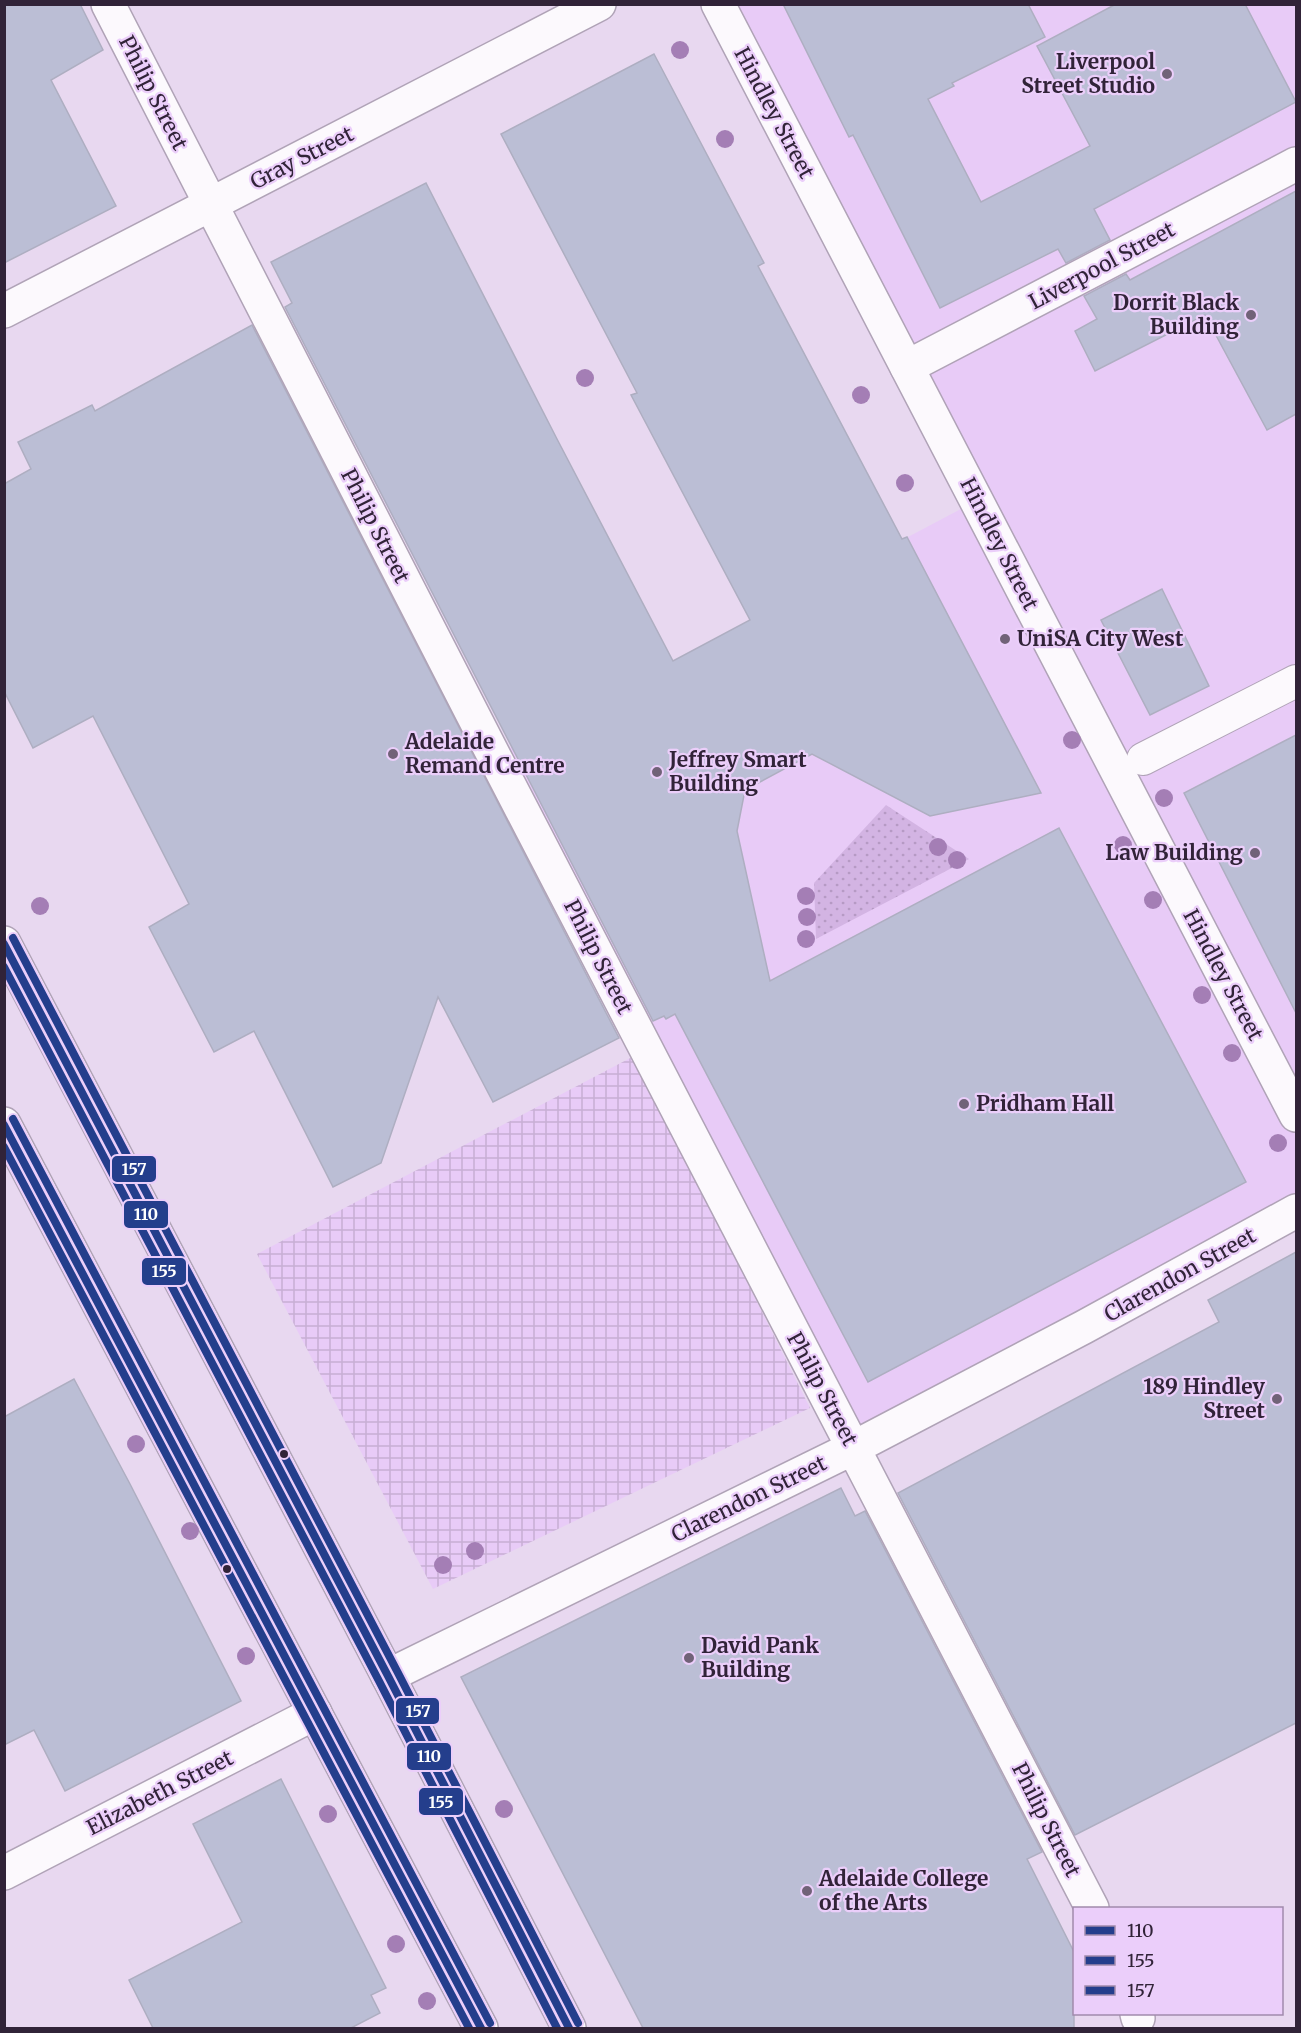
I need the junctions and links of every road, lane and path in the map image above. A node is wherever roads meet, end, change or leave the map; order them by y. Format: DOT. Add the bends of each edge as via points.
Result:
graph roads {
  1 [pos="108,4"];
  2 [pos="598,4"];
  3 [pos="718,4"];
  4 [pos="1296,164"];
  5 [pos="210,205"];
  6 [pos="4,311"];
  7 [pos="907,367"];
  8 [pos="1296,681"];
  9 [pos="1143,759"];
  10 [pos="4,943"];
  11 [pos="1296,1115"];
  12 [pos="4,1124"];
  13 [pos="1296,1211"];
  14 [pos="853,1448"];
  15 [pos="388,1676"];
  16 [pos="315,1713"];
  17 [pos="4,1873"];
  18 [pos="1091,1907"];
  19 [pos="481,2028"];
  20 [pos="568,2028"];
  1 -- 5 [label="street, Philip Street"];
  2 -- 5 [label="street, Gray Street"];
  3 -- 7 [label="street, Hindley Street"];
  4 -- 7 [label="street, Liverpool Street"];
  5 -- 6 [label="street, Gray Street"];
  5 -- 14 [label="street, Philip Street"];
  7 -- 11 [label="street, Hindley Street"];
  8 -- 9 [label="street"];
  10 -- 15 [label="street"];
  12 -- 16 [label="street"];
  13 -- 14 [label="street, Clarendon Street"];
  14 -- 15 [label="street, Clarendon Street"];
  14 -- 18 [label="street, Philip Street"];
  15 -- 20 [label="street"];
  16 -- 17 [label="street, Elizabeth Street"];
  16 -- 19 [label="street"];
}
